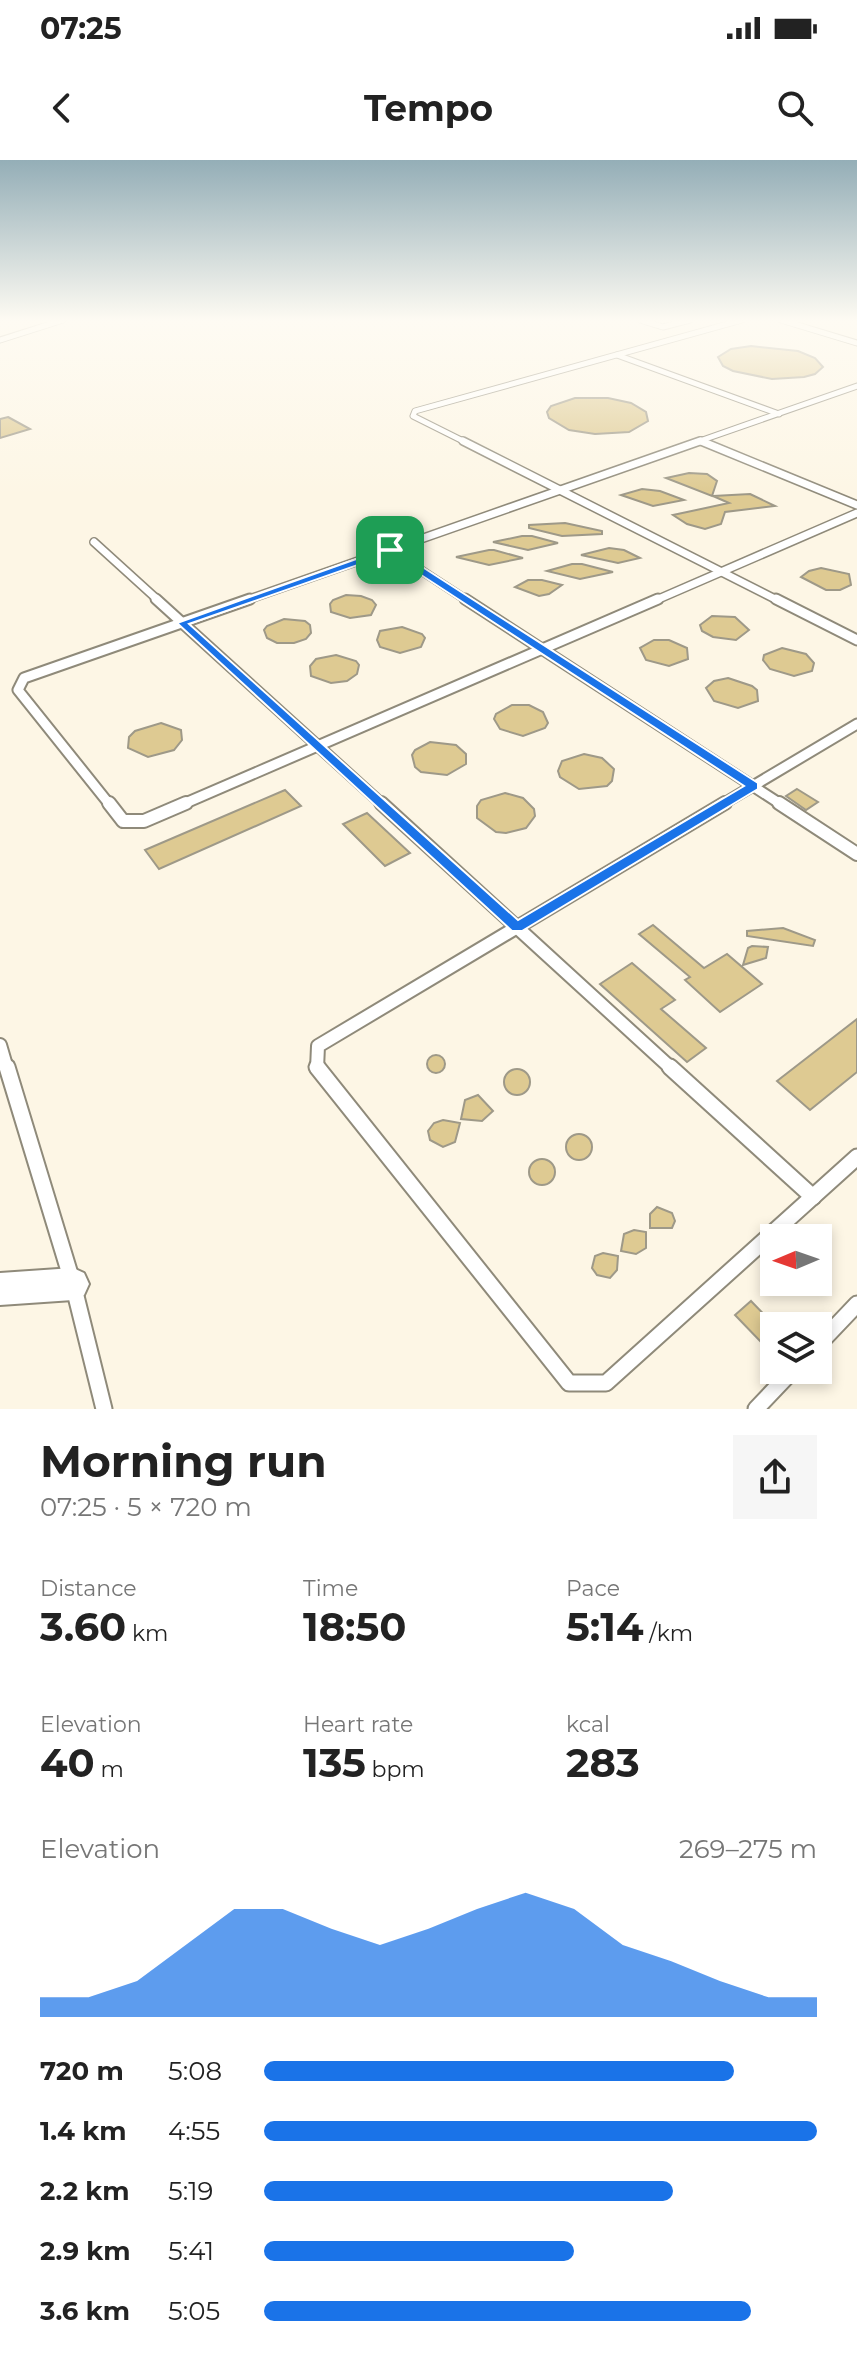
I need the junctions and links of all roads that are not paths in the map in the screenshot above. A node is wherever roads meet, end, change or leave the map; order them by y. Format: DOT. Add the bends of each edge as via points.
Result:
graph roads {
  1 [pos="533,378"];
  2 [pos="681,378"];
  3 [pos="857,386"];
  4 [pos="779,414"];
  5 [pos="701,441"];
  6 [pos="560,490"];
  7 [pos="857,505"];
  8 [pos="857,513"];
  9 [pos="94,542"];
  10 [pos="390,550"];
  11 [pos="721,572"];
  12 [pos="182,623"];
  13 [pos="857,640"];
  14 [pos="542,649"];
  15 [pos="857,724"];
  16 [pos="318,746"];
  17 [pos="753,786"];
  18 [pos="857,854"];
  19 [pos="517,927"];
  20 [pos="0,1045"];
  21 [pos="857,1157"];
  22 [pos="813,1197"];
  23 [pos="73,1284"];
  24 [pos="0,1289"];
  25 [pos="857,1304"];
  26 [pos="832,1330"];
  27 [pos="780,1384"];
  28 [pos="104,1409"];
  29 [pos="756,1409"];
  1 -- 6 [label="lane" via="415,411 413,416"];
  2 -- 4 [label="lane"];
  3 -- 4 [label="lane"];
  4 -- 5 [label="lane"];
  5 -- 6 [label="lane"];
  5 -- 7 [label="lane"];
  6 -- 10 [label="lane"];
  6 -- 11 [label="lane"];
  8 -- 11 [label="lane"];
  9 -- 12 [label="lane"];
  10 -- 12 [label="lane"];
  10 -- 14 [label="lane"];
  11 -- 13 [label="lane"];
  11 -- 14 [label="lane"];
  12 -- 16 [label="lane"];
  12 -- 16 [label="lane" via="24,678 18,690 123,821 144,821"];
  14 -- 16 [label="lane"];
  14 -- 17 [label="lane"];
  15 -- 17 [label="lane"];
  16 -- 19 [label="lane"];
  17 -- 18 [label="lane"];
  17 -- 19 [label="lane"];
  19 -- 22 [label="lane"];
  19 -- 22 [label="lane" via="318,1046 317,1069 569,1383 606,1383"];
  20 -- 23 [label="lane"];
  21 -- 22 [label="lane"];
  23 -- 24 [label="street"];
  23 -- 28 [label="lane"];
  25 -- 26 [label="lane"];
  27 -- 29 [label="lane"];
}
